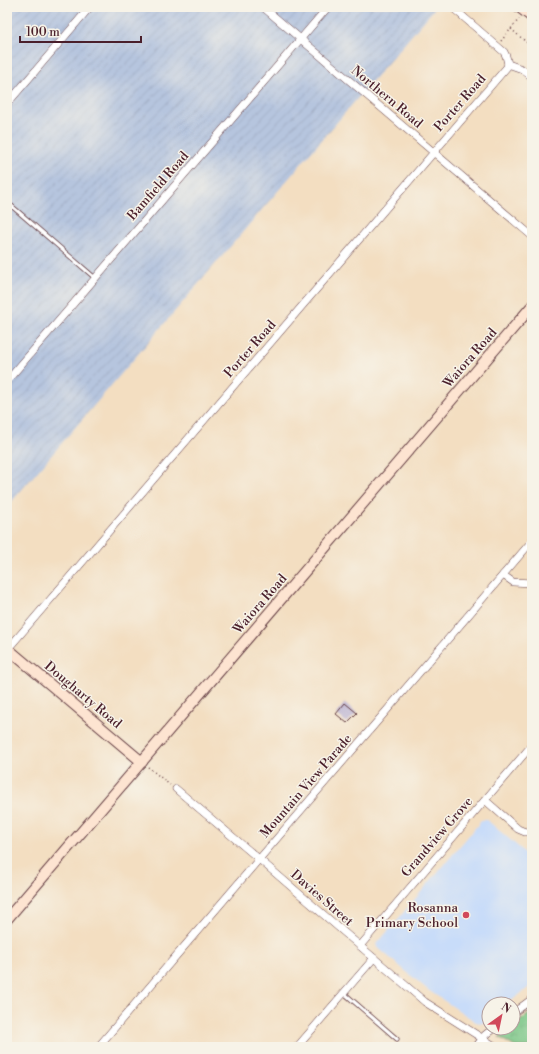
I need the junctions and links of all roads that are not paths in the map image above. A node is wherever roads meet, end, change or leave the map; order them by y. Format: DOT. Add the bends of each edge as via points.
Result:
graph roads {
  1 [pos="90,7"];
  2 [pos="263,7"];
  3 [pos="328,7"];
  4 [pos="452,7"];
  5 [pos="525,12"];
  6 [pos="532,22"];
  7 [pos="300,39"];
  8 [pos="508,64"];
  9 [pos="532,77"];
  10 [pos="7,104"];
  11 [pos="434,152"];
  12 [pos="7,202"];
  13 [pos="532,236"];
  14 [pos="95,278"];
  15 [pos="532,306"];
  16 [pos="7,381"];
  17 [pos="532,541"];
  18 [pos="503,575"];
  19 [pos="532,583"];
  20 [pos="7,650"];
  21 [pos="532,745"];
  22 [pos="142,762"];
  23 [pos="176,789"];
  24 [pos="485,800"];
  25 [pos="532,831"];
  26 [pos="259,859"];
  27 [pos="7,919"];
  28 [pos="360,946"];
  29 [pos="374,958"];
  30 [pos="344,993"];
  31 [pos="532,999"];
  32 [pos="521,1007"];
  33 [pos="484,1036"];
  34 [pos="482,1038"];
  35 [pos="397,1039"];
  36 [pos="98,1047"];
  37 [pos="297,1047"];
  38 [pos="476,1047"];
  39 [pos="496,1047"];
  1 -- 10 [label="street"];
  2 -- 7 [label="street, Northern Road"];
  3 -- 7 [label="street, Bamfield Road"];
  4 -- 8 [label="street" via="504,52"];
  5 -- 6 [label="main road"];
  7 -- 11 [label="street, Northern Road"];
  7 -- 14 [label="street, Bamfield Road"];
  8 -- 9 [label="street" via="522,68"];
  8 -- 11 [label="street, Porter Road"];
  11 -- 13 [label="street, Northern Road"];
  11 -- 20 [label="street, Porter Road"];
  12 -- 14 [label="lane"];
  14 -- 16 [label="street, Bamfield Road"];
  15 -- 22 [label="main road, Waiora Road"];
  17 -- 18 [label="street, Mountain View Parade"];
  18 -- 19 [label="street" via="513,582"];
  18 -- 26 [label="street, Mountain View Parade"];
  20 -- 22 [label="main road, Dougharty Road"];
  21 -- 24 [label="street, Grandview Grove"];
  22 -- 27 [label="main road, Waiora Road"];
  23 -- 26 [label="street, Davies Street"];
  24 -- 25 [label="street" via="518,829"];
  24 -- 28 [label="street, Grandview Grove"];
  26 -- 28 [label="street, Davies Street"];
  26 -- 36 [label="street, Mountain View Parade"];
  28 -- 29 [label="street, Davies Street"];
  29 -- 30 [label="street"];
  29 -- 34 [label="street, Davies Street" via="425,1002"];
  30 -- 35 [label="lane"];
  30 -- 37 [label="street"];
  31 -- 32 [label="street"];
  33 -- 34 [label="street"];
  34 -- 38 [label="street"];
  34 -- 39 [label="street, Davies Street"];
}
